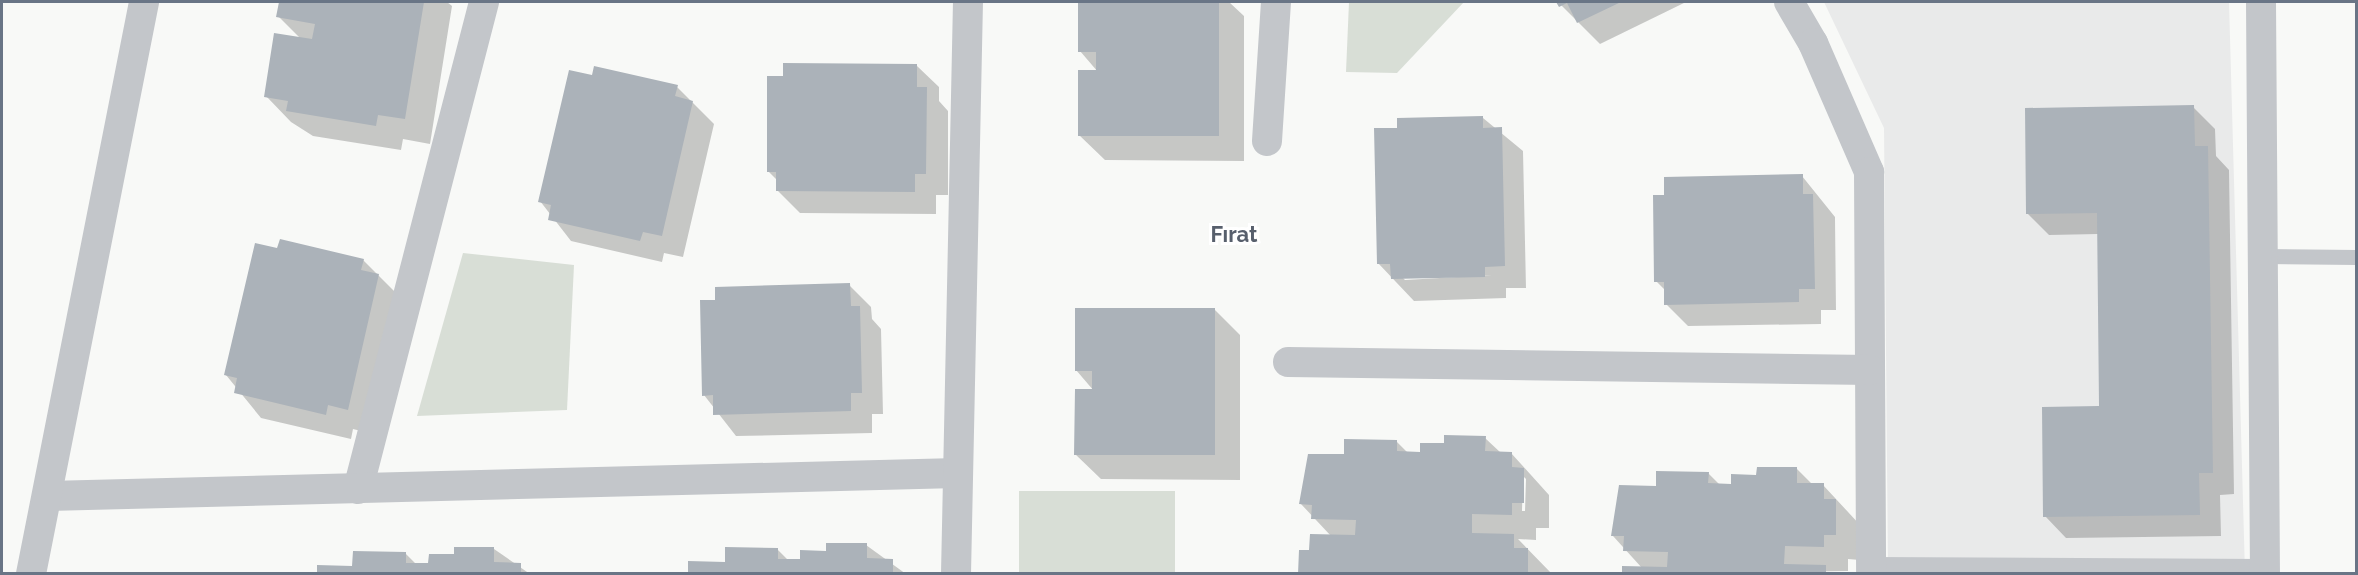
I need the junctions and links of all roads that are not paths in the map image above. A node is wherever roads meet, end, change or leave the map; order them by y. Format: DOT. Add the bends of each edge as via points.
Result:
graph roads {
  1 [pos="144,2"];
  2 [pos="484,2"];
  3 [pos="968,2"];
  4 [pos="1276,2"];
  5 [pos="1789,2"];
  6 [pos="2261,2"];
  7 [pos="1267,141"];
  8 [pos="2263,256"];
  9 [pos="2356,257"];
  10 [pos="1288,362"];
  11 [pos="1870,370"];
  12 [pos="958,473"];
  13 [pos="358,489"];
  14 [pos="48,496"];
  15 [pos="1871,571"];
  16 [pos="2265,572"];
  17 [pos="31,573"];
  18 [pos="956,573"];
  1 -- 14 [label="street"];
  2 -- 13 [label="street"];
  3 -- 12 [label="street"];
  4 -- 7 [label="street"];
  5 -- 11 [label="street" via="1869,172"];
  6 -- 8 [label="street"];
  8 -- 9 [label="lane"];
  8 -- 16 [label="street"];
  10 -- 11 [label="street"];
  11 -- 15 [label="street"];
  12 -- 13 [label="street"];
  12 -- 18 [label="street"];
  13 -- 14 [label="street"];
  14 -- 17 [label="street"];
  15 -- 16 [label="street"];
}
